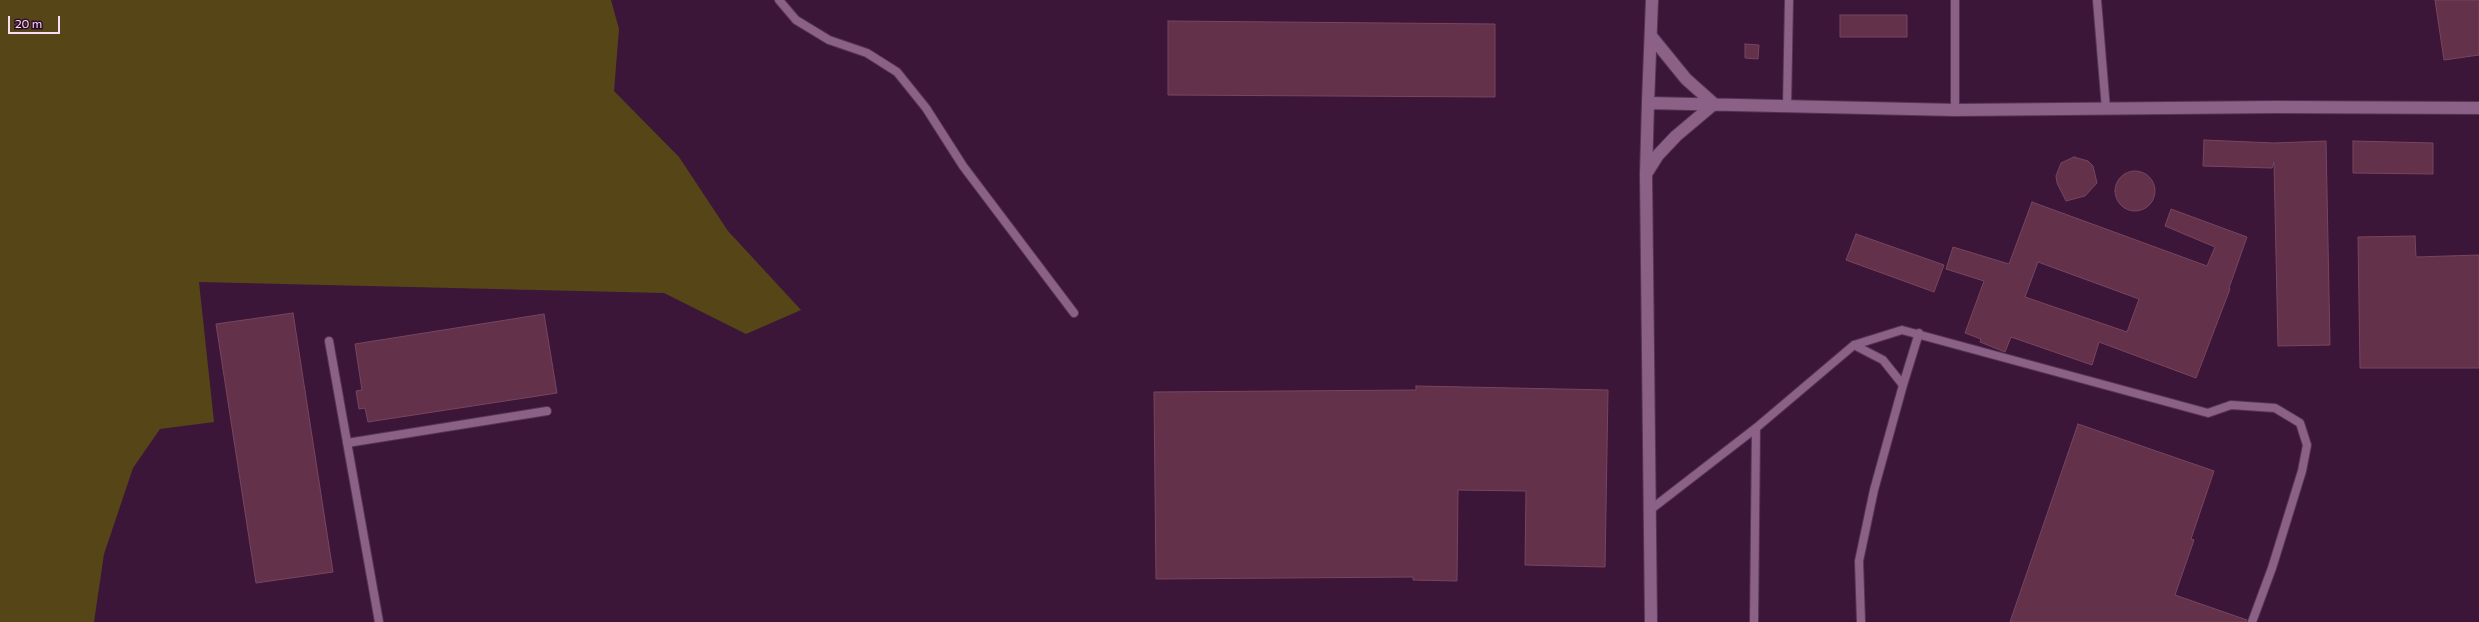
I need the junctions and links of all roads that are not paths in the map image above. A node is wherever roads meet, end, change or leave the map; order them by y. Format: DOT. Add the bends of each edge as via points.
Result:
graph roads {
  1 [pos="780,0"];
  2 [pos="1652,0"];
  3 [pos="1789,0"];
  4 [pos="1955,0"];
  5 [pos="2097,0"];
  6 [pos="1651,36"];
  7 [pos="1648,103"];
  8 [pos="1714,104"];
  9 [pos="1787,107"];
  10 [pos="2479,108"];
  11 [pos="2106,109"];
  12 [pos="1955,110"];
  13 [pos="1646,174"];
  14 [pos="1074,313"];
  15 [pos="1919,333"];
  16 [pos="329,341"];
  17 [pos="1854,345"];
  18 [pos="1903,385"];
  19 [pos="547,411"];
  20 [pos="1756,428"];
  21 [pos="347,443"];
  22 [pos="1650,510"];
  23 [pos="379,622"];
  24 [pos="1651,622"];
  25 [pos="1754,622"];
  26 [pos="1861,622"];
  27 [pos="2252,622"];
  1 -- 14 [label="lane" via="796,20 829,40 867,53 897,72 926,108 962,166"];
  2 -- 6 [label="street"];
  3 -- 9 [label="lane"];
  4 -- 12 [label="lane"];
  5 -- 11 [label="lane"];
  6 -- 7 [label="street"];
  6 -- 8 [label="street" via="1686,79"];
  7 -- 8 [label="street"];
  7 -- 13 [label="street"];
  8 -- 9 [label="street"];
  8 -- 13 [label="street" via="1676,136 1658,155"];
  9 -- 12 [label="street"];
  10 -- 11 [label="street"];
  11 -- 12 [label="street"];
  13 -- 22 [label="street"];
  15 -- 17 [label="lane" via="1902,330"];
  15 -- 18 [label="lane"];
  15 -- 27 [label="lane" via="2208,413 2230,405 2275,408 2300,423 2307,445 2302,471"];
  16 -- 21 [label="lane"];
  17 -- 18 [label="lane" via="1883,360"];
  17 -- 20 [label="lane"];
  18 -- 26 [label="lane" via="1874,490 1859,561"];
  19 -- 21 [label="lane"];
  20 -- 22 [label="lane"];
  20 -- 25 [label="lane"];
  21 -- 23 [label="lane"];
  22 -- 24 [label="street"];
}
